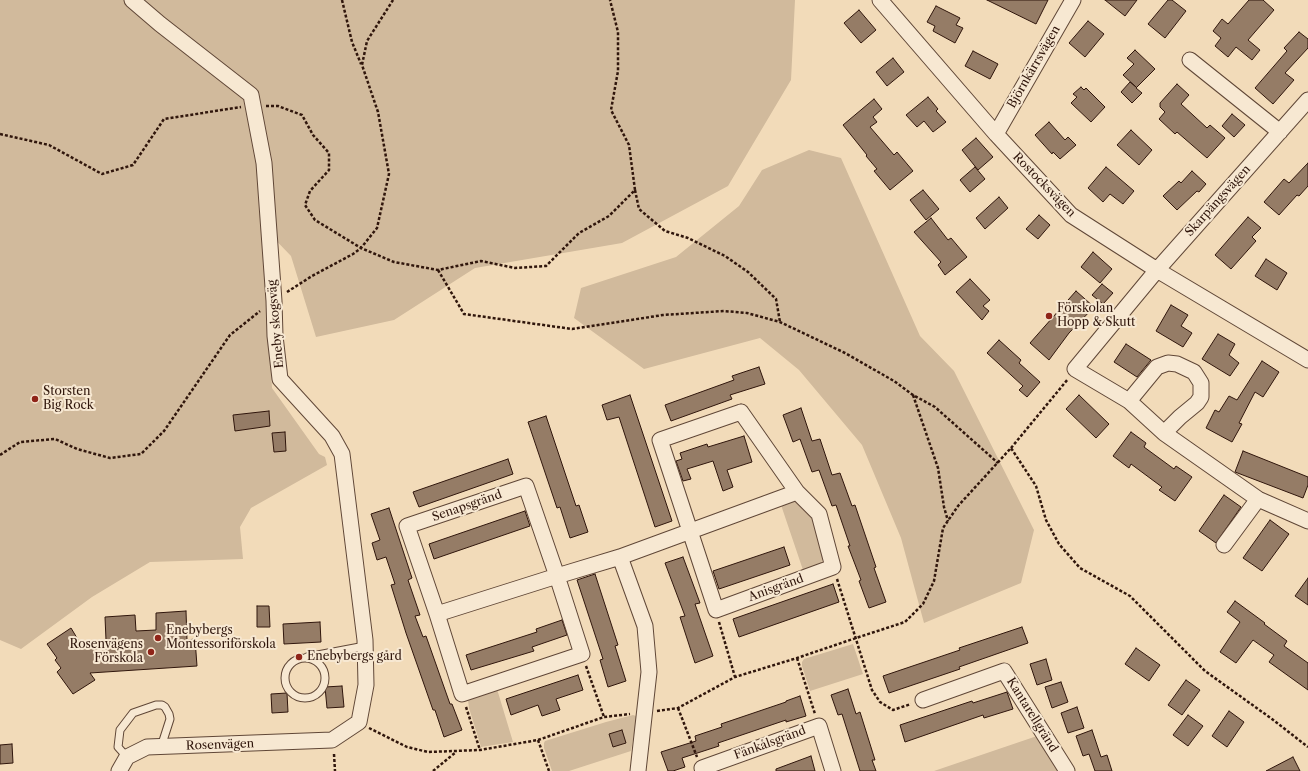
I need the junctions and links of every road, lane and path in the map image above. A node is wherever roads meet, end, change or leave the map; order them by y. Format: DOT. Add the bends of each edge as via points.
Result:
graph roads {
  1 [pos="132,0"];
  2 [pos="342,0"];
  3 [pos="394,0"];
  4 [pos="610,0"];
  5 [pos="880,0"];
  6 [pos="1073,0"];
  7 [pos="1190,60"];
  8 [pos="362,66"];
  9 [pos="1308,100"];
  10 [pos="253,106"];
  11 [pos="1280,132"];
  12 [pos="0,134"];
  13 [pos="996,134"];
  14 [pos="635,190"];
  15 [pos="361,248"];
  16 [pos="438,270"];
  17 [pos="1157,270"];
  18 [pos="274,301"];
  19 [pos="780,322"];
  20 [pos="1308,360"];
  21 [pos="1075,369"];
  22 [pos="913,395"];
  23 [pos="1129,401"];
  24 [pos="1164,433"];
  25 [pos="1011,448"];
  26 [pos="0,455"];
  27 [pos="998,463"];
  28 [pos="797,492"];
  29 [pos="1258,499"];
  30 [pos="1308,521"];
  31 [pos="948,522"];
  32 [pos="690,531"];
  33 [pos="1224,545"];
  34 [pos="620,557"];
  35 [pos="833,567"];
  36 [pos="557,576"];
  37 [pos="716,610"];
  38 [pos="437,614"];
  39 [pos="856,638"];
  40 [pos="365,646"];
  41 [pos="582,654"];
  42 [pos="304,658"];
  43 [pos="797,658"];
  44 [pos="735,677"];
  45 [pos="462,694"];
  46 [pos="924,700"];
  47 [pos="678,708"];
  48 [pos="644,712"];
  49 [pos="604,717"];
  50 [pos="359,722"];
  51 [pos="819,726"];
  52 [pos="332,740"];
  53 [pos="538,740"];
  54 [pos="161,747"];
  55 [pos="1308,747"];
  56 [pos="480,750"];
  57 [pos="456,751"];
  58 [pos="127,757"];
  59 [pos="702,770"];
  60 [pos="118,771"];
  61 [pos="335,771"];
  62 [pos="433,771"];
  63 [pos="549,771"];
  64 [pos="638,771"];
  65 [pos="833,771"];
  66 [pos="1067,771"];
  1 -- 10 [label="street, Eneby skogsväg" via="251,95"];
  2 -- 8 [label="path" via="352,42"];
  3 -- 8 [label="path" via="367,41"];
  4 -- 14 [label="path" via="618,32 618,71 611,110 629,145"];
  5 -- 13 [label="street, Rostocksvägen"];
  6 -- 13 [label="street, Björnkärrsvägen"];
  7 -- 11 [label="street"];
  8 -- 15 [label="path" via="378,112 389,174 378,228"];
  9 -- 11 [label="street, Skarpängsvägen"];
  10 -- 12 [label="path" via="232,107 164,120 133,165 102,174 49,145"];
  10 -- 15 [label="path" via="278,106 302,115 313,135 329,153 329,170 310,191 305,205 315,220"];
  10 -- 18 [label="street, Eneby skogsväg" via="264,163"];
  11 -- 17 [label="street, Skarpängsvägen"];
  13 -- 17 [label="street, Rostocksvägen" via="1071,215"];
  14 -- 16 [label="path" via="609,216 579,233 546,266 515,268 481,261"];
  14 -- 19 [label="path" via="639,209 665,231 688,238 725,256 748,272 776,299"];
  15 -- 16 [label="path" via="394,262"];
  15 -- 18 [label="path"];
  16 -- 19 [label="path" via="464,314 572,328 656,316 724,311 747,313"];
  17 -- 20 [label="street, Rostocksvägen"];
  17 -- 21 [label="street, Skarpängsvägen"];
  18 -- 26 [label="path" via="230,335 164,431 141,454 110,458 77,449 55,439 20,442"];
  18 -- 40 [label="street, Eneby skogsväg" via="274,336 280,379 332,436 342,454"];
  19 -- 22 [label="path" via="845,353"];
  21 -- 23 [label="street"];
  21 -- 25 [label="path"];
  22 -- 27 [label="path" via="935,407"];
  22 -- 31 [label="path" via="938,468"];
  23 -- 24 [label="street"];
  23 -- 24 [label="street" via="1157,367 1168,363 1177,364 1194,372 1201,383 1201,397 1197,404"];
  24 -- 29 [label="street"];
  25 -- 27 [label="path"];
  25 -- 55 [label="path" via="1036,486 1046,520 1059,544 1080,568 1130,596 1205,671"];
  27 -- 31 [label="path" via="958,506"];
  28 -- 32 [label="street"];
  28 -- 32 [label="street" via="741,412 660,440"];
  28 -- 35 [label="street" via="819,514"];
  29 -- 30 [label="street"];
  29 -- 33 [label="street"];
  31 -- 39 [label="path" via="943,528 934,581 923,604 905,622"];
  32 -- 34 [label="street"];
  32 -- 37 [label="street"];
  34 -- 36 [label="street"];
  34 -- 48 [label="street" via="645,626 649,672"];
  35 -- 37 [label="street, Anisgränd"];
  35 -- 39 [label="path"];
  36 -- 38 [label="street"];
  36 -- 38 [label="street, Senapsgränd" via="526,486 407,526"];
  36 -- 41 [label="street, Senapsgränd"];
  37 -- 44 [label="path"];
  38 -- 45 [label="street, Senapsgränd"];
  39 -- 43 [label="path"];
  39 -- 46 [label="path" via="872,690 880,702 893,710"];
  40 -- 42 [label="lane"];
  40 -- 50 [label="street, Eneby skogsväg" via="366,685"];
  41 -- 45 [label="street"];
  41 -- 49 [label="path"];
  42 -- 42 [label="lane" via="319,663 326,677 320,693 304,699 290,693 284,678 290,664"];
  43 -- 44 [label="path"];
  43 -- 51 [label="path"];
  44 -- 47 [label="path"];
  45 -- 56 [label="path"];
  46 -- 66 [label="street, Kantarellgränd" via="1004,671"];
  47 -- 48 [label="path"];
  47 -- 59 [label="path"];
  48 -- 49 [label="path"];
  48 -- 64 [label="street"];
  49 -- 53 [label="path"];
  50 -- 52 [label="street"];
  50 -- 57 [label="path" via="407,748 428,752"];
  51 -- 59 [label="street, Fänkålsgränd"];
  51 -- 65 [label="street, Fänkålsgränd"];
  52 -- 54 [label="street, Rosenvägen"];
  52 -- 61 [label="path"];
  53 -- 56 [label="path"];
  53 -- 63 [label="path"];
  54 -- 58 [label="street, Rosenvägen" via="148,747"];
  54 -- 58 [label="lane" via="170,719 165,707 156,705 133,712 120,730 118,747"];
  56 -- 57 [label="path"];
  57 -- 62 [label="path"];
  58 -- 60 [label="street"];
}
